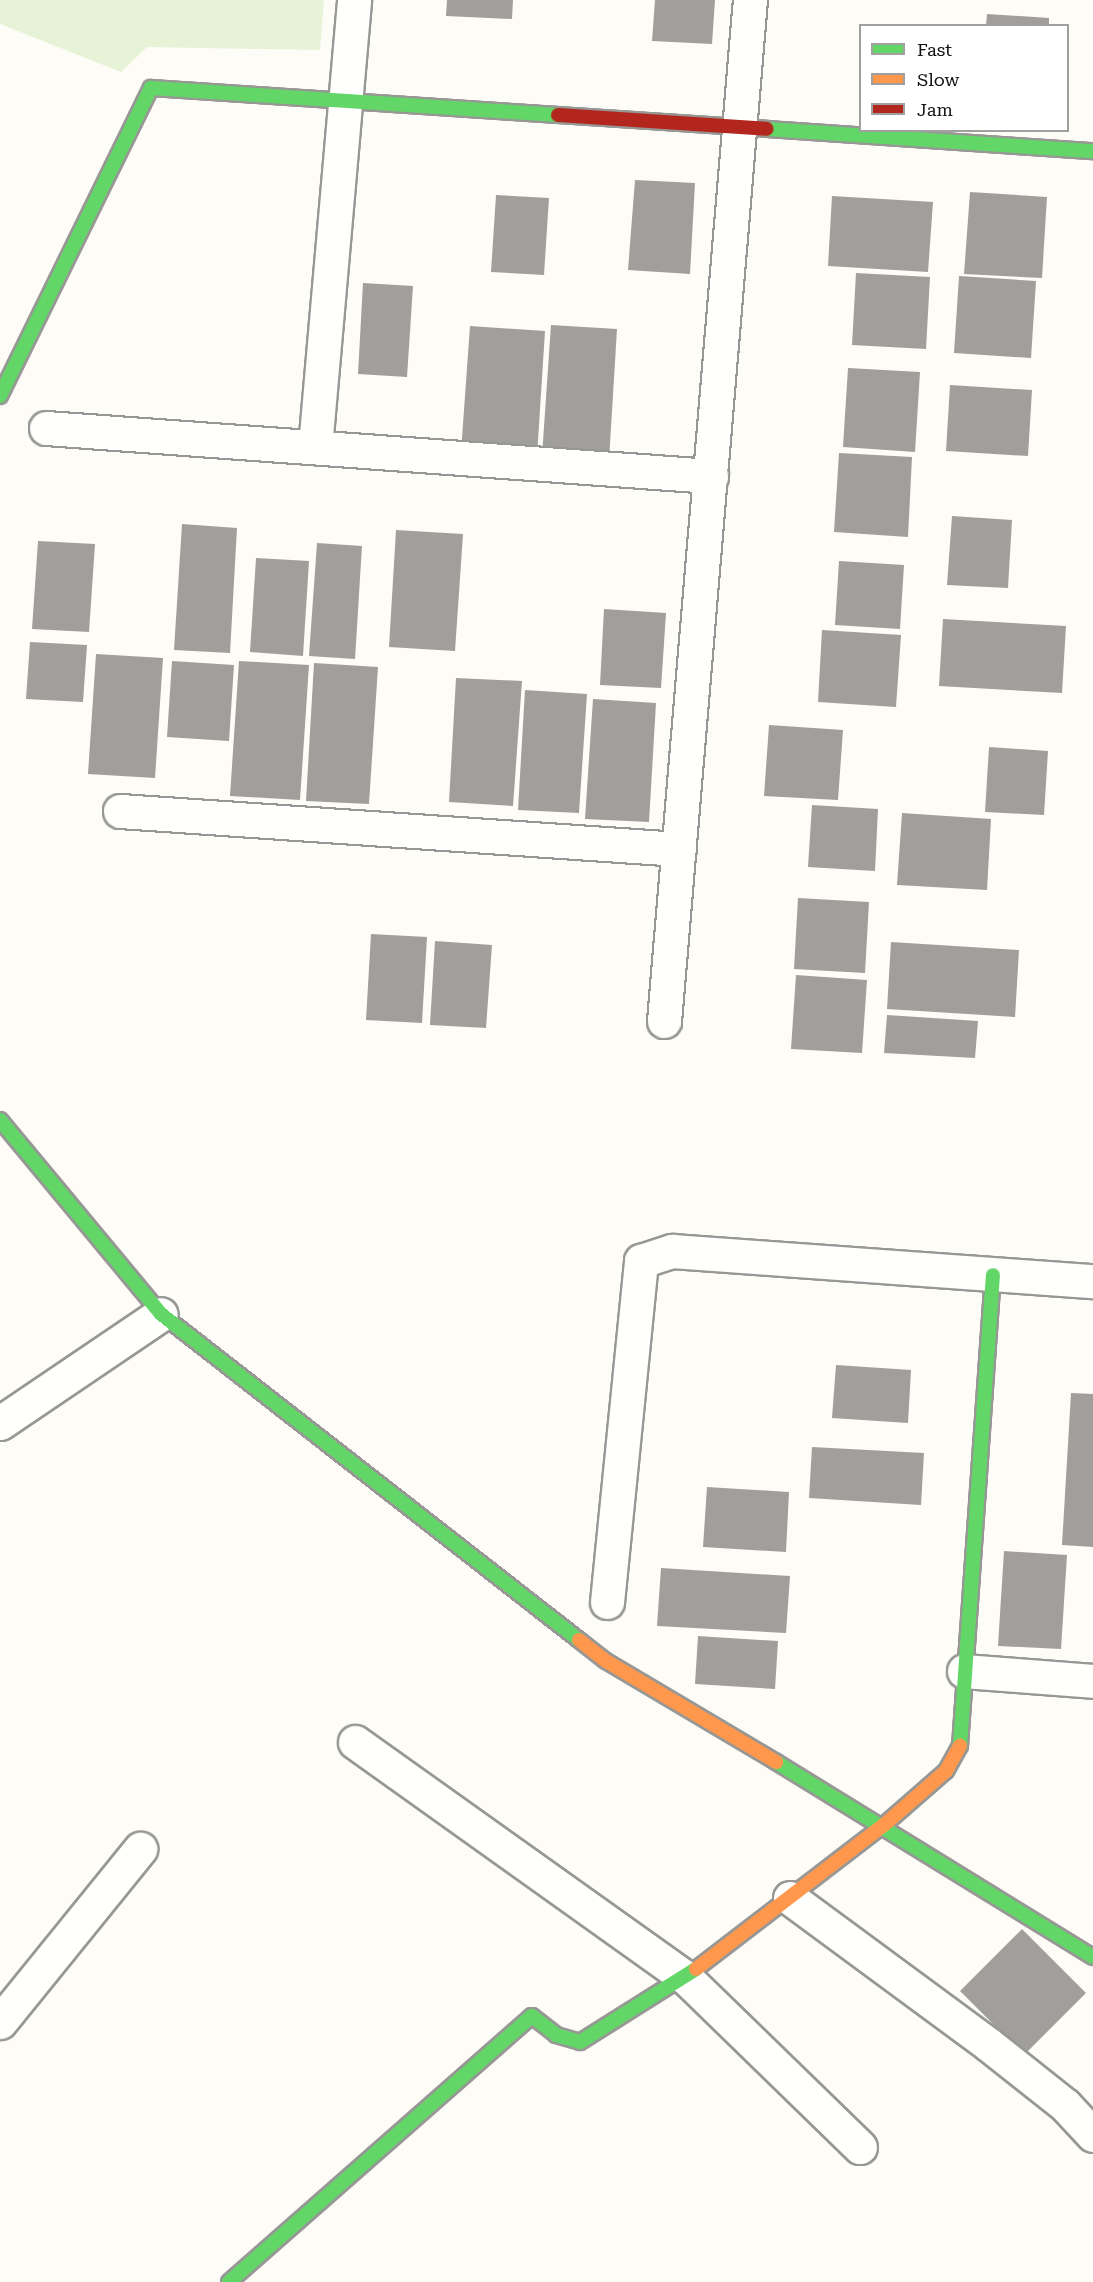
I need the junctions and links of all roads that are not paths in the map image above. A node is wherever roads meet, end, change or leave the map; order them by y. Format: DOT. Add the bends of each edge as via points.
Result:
graph roads {
  1 [pos="354,0"];
  2 [pos="750,0"];
  3 [pos="345,101"];
  4 [pos="740,127"];
  5 [pos="1093,151"];
  6 [pos="0,396"];
  7 [pos="46,428"];
  8 [pos="315,447"];
  9 [pos="711,476"];
  10 [pos="120,811"];
  11 [pos="679,849"];
  12 [pos="664,1022"];
  13 [pos="0,1120"];
  14 [pos="993,1275"];
  15 [pos="1093,1281"];
  16 [pos="161,1314"];
  17 [pos="0,1423"];
  18 [pos="607,1602"];
  19 [pos="964,1671"];
  20 [pos="1093,1681"];
  21 [pos="355,1742"];
  22 [pos="884,1825"];
  23 [pos="140,1849"];
  24 [pos="790,1898"];
  25 [pos="1093,1957"];
  26 [pos="685,1977"];
  27 [pos="0,2022"];
  28 [pos="1093,2135"];
  29 [pos="860,2147"];
  30 [pos="230,2282"];
  1 -- 3 [label="street"];
  2 -- 4 [label="street"];
  3 -- 4 [label="street"];
  3 -- 6 [label="street" via="151,88"];
  3 -- 8 [label="street"];
  4 -- 5 [label="street"];
  4 -- 9 [label="street"];
  7 -- 8 [label="street"];
  8 -- 9 [label="street"];
  9 -- 11 [label="street"];
  10 -- 11 [label="street"];
  11 -- 12 [label="street"];
  13 -- 16 [label="street"];
  14 -- 15 [label="street"];
  14 -- 18 [label="street" via="672,1251 641,1260"];
  14 -- 19 [label="street"];
  16 -- 17 [label="street"];
  16 -- 22 [label="street" via="606,1661"];
  19 -- 20 [label="street"];
  19 -- 22 [label="street" via="961,1744 946,1771"];
  21 -- 26 [label="street"];
  22 -- 24 [label="street"];
  22 -- 25 [label="street"];
  23 -- 27 [label="street"];
  24 -- 26 [label="street"];
  24 -- 28 [label="street" via="988,2044 1065,2105"];
  26 -- 29 [label="street"];
  26 -- 30 [label="street" via="580,2042 556,2035 532,2016"];
}
